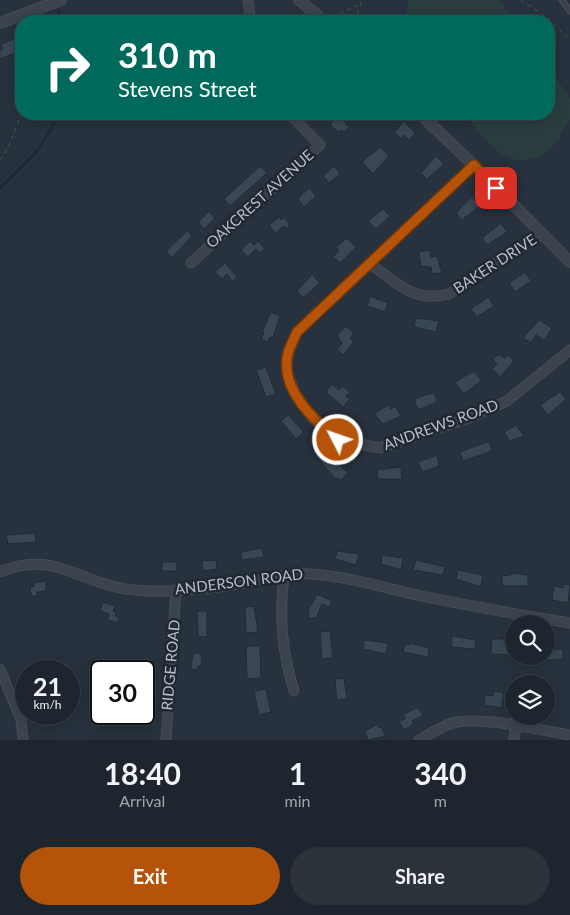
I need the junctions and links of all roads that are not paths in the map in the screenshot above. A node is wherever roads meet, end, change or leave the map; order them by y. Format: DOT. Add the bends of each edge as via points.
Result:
graph roads {
  1 [pos="60,0"];
  2 [pos="248,0"];
  3 [pos="299,0"];
  4 [pos="562,0"];
  5 [pos="570,11"];
  6 [pos="21,15"];
  7 [pos="250,15"];
  8 [pos="320,15"];
  9 [pos="15,17"];
  10 [pos="0,23"];
  11 [pos="296,120"];
  12 [pos="426,120"];
  13 [pos="474,165"];
  14 [pos="542,234"];
  15 [pos="567,255"];
  16 [pos="191,263"];
  17 [pos="369,264"];
  18 [pos="570,350"];
  19 [pos="0,572"];
  20 [pos="284,576"];
  21 [pos="176,590"];
  22 [pos="570,623"];
  23 [pos="0,669"];
  24 [pos="294,690"];
  25 [pos="515,726"];
  26 [pos="570,735"];
  27 [pos="429,737"];
  28 [pos="23,740"];
  29 [pos="166,740"];
  30 [pos="419,740"];
  31 [pos="514,740"];
  1 -- 6 [label="street"];
  2 -- 7 [label="street"];
  3 -- 8 [label="street"];
  4 -- 5 [label="lane"];
  9 -- 10 [label="street"];
  11 -- 16 [label="street, OAKCREST AVENUE" via="320,145"];
  12 -- 13 [label="street"];
  13 -- 14 [label="street"];
  13 -- 17 [label="street, ANDREWS ROAD"];
  14 -- 15 [label="street"];
  14 -- 17 [label="street, BAKER DRIVE" via="449,294 432,298 413,294"];
  17 -- 18 [label="street, ANDREWS ROAD" via="297,332 288,354 287,372 294,391 313,419 338,440 380,448 469,418 506,401"];
  19 -- 21 [label="street, ANDERSON ROAD" via="16,565 39,563 120,588"];
  20 -- 21 [label="street, ANDERSON ROAD"];
  20 -- 22 [label="street, ANDERSON ROAD" via="309,573 340,578"];
  20 -- 24 [label="street" via="281,600 284,658"];
  21 -- 29 [label="street, RIDGE ROAD"];
  23 -- 28 [label="street" via="21,720"];
  25 -- 26 [label="street"];
  25 -- 27 [label="street" via="458,722 445,725"];
  25 -- 31 [label="street"];
  27 -- 30 [label="street"];
}
